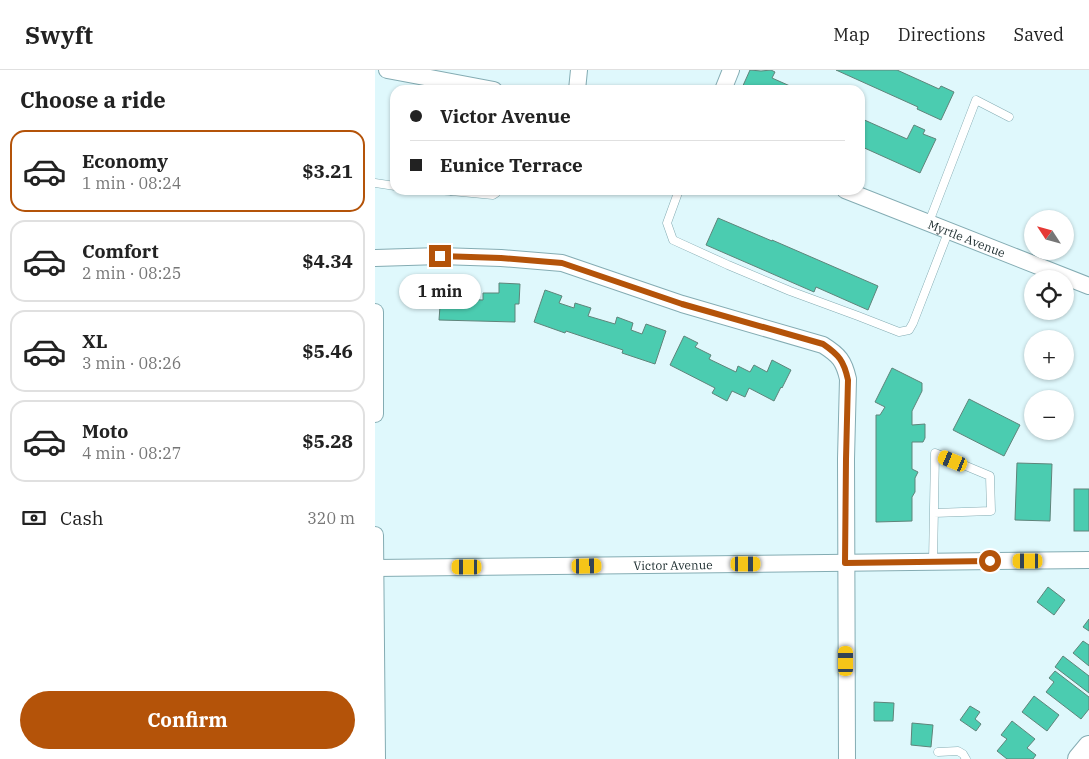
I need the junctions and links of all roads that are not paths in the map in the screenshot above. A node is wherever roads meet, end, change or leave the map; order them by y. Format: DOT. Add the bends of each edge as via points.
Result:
graph roads {
  1 [pos="387,70"];
  2 [pos="579,70"];
  3 [pos="731,70"];
  4 [pos="457,85"];
  5 [pos="578,85"];
  6 [pos="725,85"];
  7 [pos="1009,116"];
  8 [pos="375,183"];
  9 [pos="390,185"];
  10 [pos="677,195"];
  11 [pos="858,195"];
  12 [pos="929,222"];
  13 [pos="949,230"];
  14 [pos="375,258"];
  15 [pos="1089,286"];
  16 [pos="375,312"];
  17 [pos="375,414"];
  18 [pos="934,513"];
  19 [pos="375,535"];
  20 [pos="1089,560"];
  21 [pos="933,562"];
  22 [pos="845,563"];
  23 [pos="375,568"];
  24 [pos="938,752"];
  25 [pos="377,759"];
  26 [pos="847,759"];
  27 [pos="966,759"];
  1 -- 4 [label="street"];
  2 -- 5 [label="street"];
  3 -- 6 [label="street"];
  7 -- 12 [label="lane" via="976,100"];
  8 -- 9 [label="lane"];
  10 -- 13 [label="lane" via="667,224 673,240 789,291 899,332 909,330 913,323"];
  11 -- 12 [label="street, Myrtle Avenue"];
  12 -- 13 [label="street, Myrtle Avenue"];
  13 -- 15 [label="street, Myrtle Avenue"];
  14 -- 22 [label="street" via="440,256 562,263 682,304 823,344 842,361 848,380"];
  16 -- 17 [label="street"];
  18 -- 18 [label="lane" via="935,453 990,476 991,510"];
  18 -- 21 [label="lane"];
  19 -- 23 [label="street"];
  20 -- 21 [label="street, Victor Avenue"];
  21 -- 22 [label="street, Victor Avenue"];
  22 -- 23 [label="street, Victor Avenue"];
  22 -- 26 [label="street"];
  23 -- 25 [label="street"];
  24 -- 27 [label="lane" via="958,751"];
}
